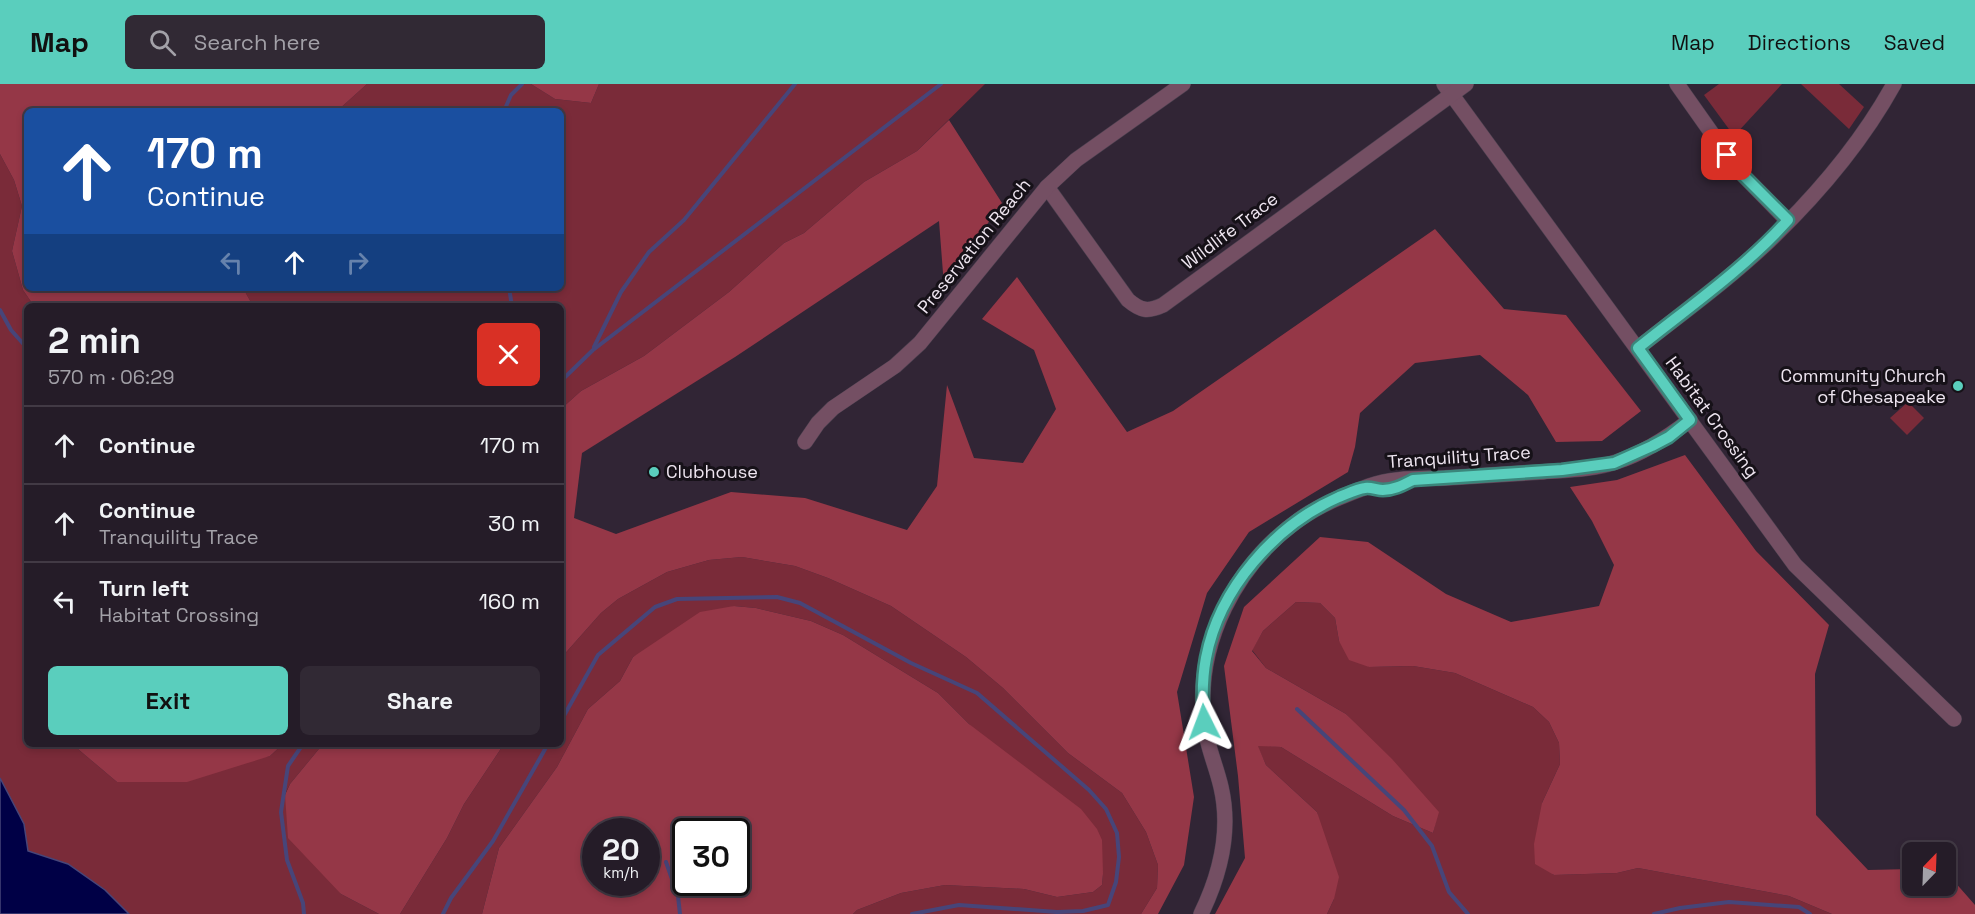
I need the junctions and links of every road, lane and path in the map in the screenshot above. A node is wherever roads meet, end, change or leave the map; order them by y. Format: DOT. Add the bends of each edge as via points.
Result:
graph roads {
  1 [pos="1183,84"];
  2 [pos="1466,84"];
  3 [pos="1677,84"];
  4 [pos="1894,84"];
  5 [pos="1448,89"];
  6 [pos="1047,187"];
  7 [pos="1788,220"];
  8 [pos="1638,348"];
  9 [pos="1690,420"];
  10 [pos="805,442"];
  11 [pos="1954,719"];
  12 [pos="1201,914"];
  1 -- 6 [label="street, Preservation Reach" via="1076,160"];
  2 -- 5 [label="street, Wildlife Trace"];
  3 -- 7 [label="street" via="1737,169"];
  4 -- 7 [label="street" via="1847,156"];
  5 -- 6 [label="street, Wildlife Trace" via="1150,311 1138,309 1128,300"];
  5 -- 8 [label="street, Habitat Crossing"];
  6 -- 10 [label="street, Preservation Reach" via="920,343 895,366 833,408"];
  7 -- 8 [label="street" via="1736,270"];
  8 -- 9 [label="street, Habitat Crossing"];
  9 -- 11 [label="street, Habitat Crossing" via="1795,565"];
  9 -- 12 [label="street, Tranquility Trace" via="1669,437 1614,463 1413,480 1398,488 1381,490 1366,487 1313,510 1279,536 1237,585 1215,627 1206,657 1202,705 1206,736 1222,789 1224,832 1217,878"];
}
